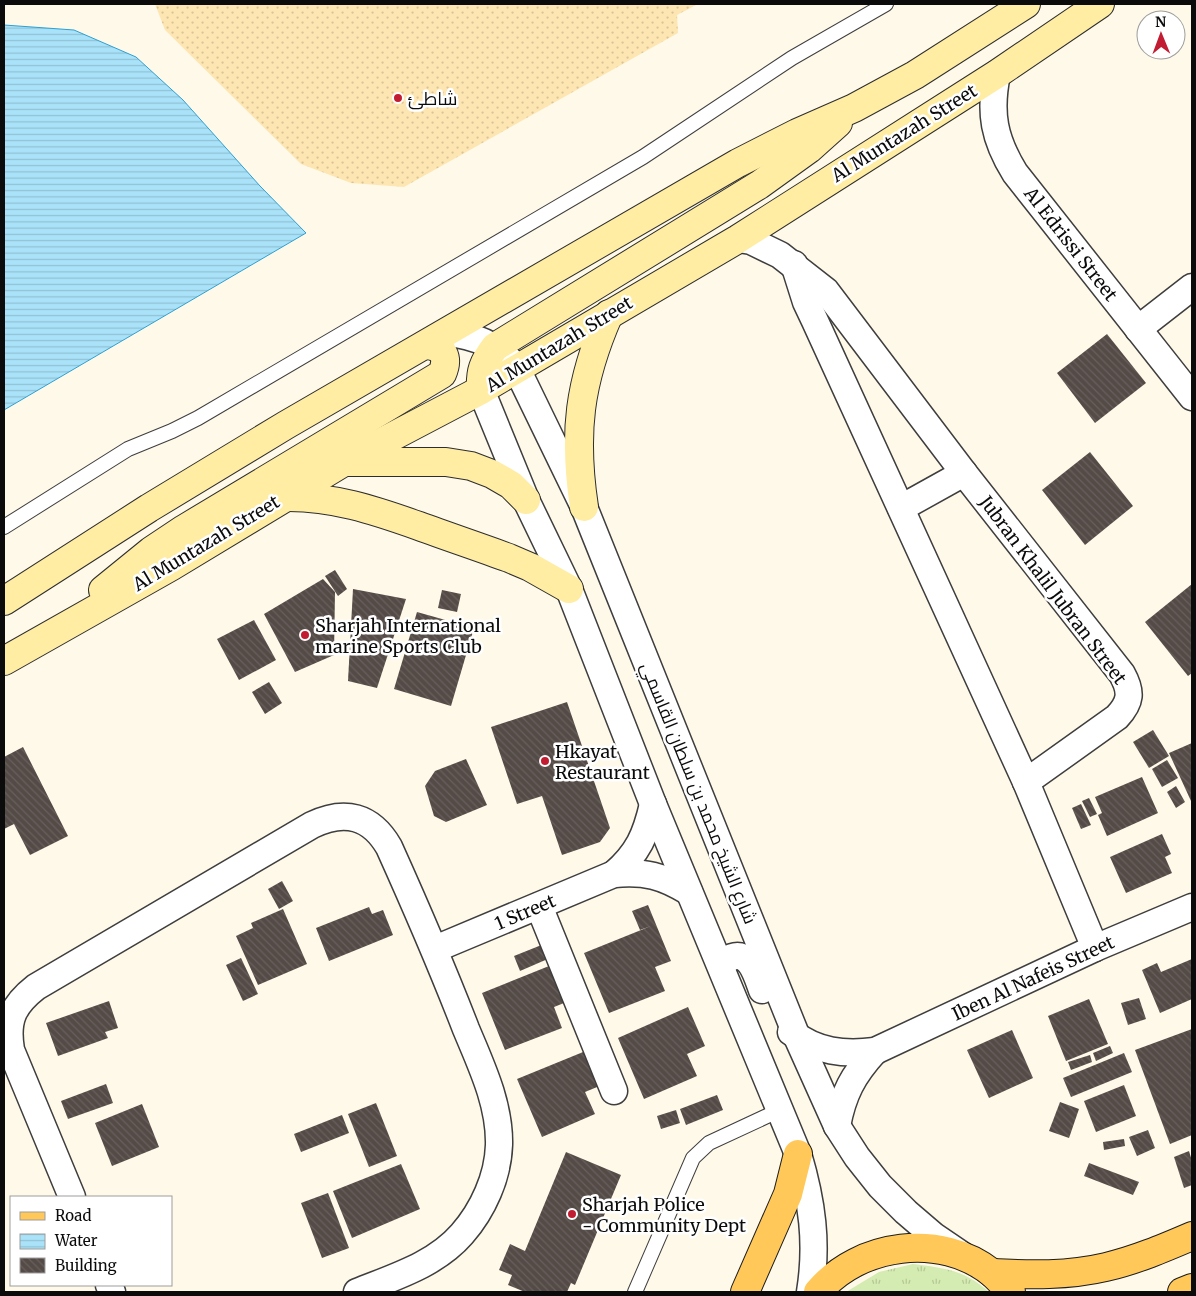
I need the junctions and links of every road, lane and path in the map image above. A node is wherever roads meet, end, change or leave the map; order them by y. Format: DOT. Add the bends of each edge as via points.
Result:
graph roads {
  1 [pos="886,4"];
  2 [pos="1026,4"];
  3 [pos="1100,4"];
  4 [pos="998,74"];
  5 [pos="854,108"];
  6 [pos="738,239"];
  7 [pos="794,264"];
  8 [pos="1192,287"];
  9 [pos="609,314"];
  10 [pos="1138,330"];
  11 [pos="436,339"];
  12 [pos="495,347"];
  13 [pos="517,369"];
  14 [pos="481,390"];
  15 [pos="1192,397"];
  16 [pos="344,462"];
  17 [pos="964,473"];
  18 [pos="284,497"];
  19 [pos="526,500"];
  20 [pos="584,507"];
  21 [pos="901,508"];
  22 [pos="4,527"];
  23 [pos="569,589"];
  24 [pos="4,601"];
  25 [pos="63,627"];
  26 [pos="4,661"];
  27 [pos="1026,782"];
  28 [pos="653,804"];
  29 [pos="614,874"];
  30 [pos="689,892"];
  31 [pos="539,906"];
  32 [pos="1192,907"];
  33 [pos="1095,948"];
  34 [pos="435,949"];
  35 [pos="722,969"];
  36 [pos="797,1037"];
  37 [pos="875,1051"];
  38 [pos="10,1067"];
  39 [pos="614,1091"];
  40 [pos="780,1110"];
  41 [pos="837,1126"];
  42 [pos="798,1154"];
  43 [pos="72,1196"];
  44 [pos="1192,1236"];
  45 [pos="964,1257"];
  46 [pos="992,1273"];
  47 [pos="1192,1288"];
  48 [pos="357,1292"];
  49 [pos="635,1292"];
  50 [pos="745,1292"];
  51 [pos="810,1292"];
  52 [pos="818,1292"];
  53 [pos="1011,1292"];
  54 [pos="1182,1292"];
  1 -- 22 [label="lane" via="792,58 643,157 198,418 128,450"];
  2 -- 5 [label="main road" via="922,70"];
  3 -- 4 [label="main road, Al Muntazah Street"];
  4 -- 6 [label="main road, Al Muntazah Street"];
  4 -- 10 [label="street, Al Edrissi Street" via="993,94 995,128 1004,155"];
  5 -- 11 [label="main road" via="738,163"];
  5 -- 12 [label="main road" via="809,149 759,185"];
  6 -- 7 [label="street, Jubran Khalil Jubran Street" via="767,248"];
  6 -- 9 [label="main road, Al Muntazah Street"];
  7 -- 17 [label="street, Jubran Khalil Jubran Street" via="826,291"];
  7 -- 21 [label="street" via="809,308"];
  8 -- 10 [label="street"];
  9 -- 13 [label="main road, Al Muntazah Street"];
  9 -- 20 [label="main road" via="588,369 579,418 579,468"];
  10 -- 15 [label="street, Al Edrissi Street"];
  11 -- 12 [label="street, شارع الشيخ محمد بن سلطان القاسمي" via="463,334"];
  11 -- 24 [label="main road" via="149,508"];
  11 -- 25 [label="main road" via="434,346 445,358 442,374 167,540 121,575"];
  12 -- 13 [label="street, شارع الشيخ محمد بن سلطان القاسمي"];
  12 -- 14 [label="main road" via="485,360"];
  13 -- 14 [label="main road, Al Muntazah Street"];
  13 -- 20 [label="street, شارع الشيخ محمد بن سلطان القاسمي"];
  14 -- 16 [label="main road, Al Muntazah Street"];
  14 -- 19 [label="street"];
  16 -- 18 [label="main road, Al Muntazah Street"];
  16 -- 19 [label="main road" via="446,462 471,466 511,485"];
  17 -- 21 [label="street"];
  17 -- 27 [label="street, Jubran Khalil Jubran Street" via="1128,685 1129,697 1125,708 1116,717"];
  18 -- 23 [label="main road" via="330,499 376,511 510,558"];
  18 -- 25 [label="main road, Al Muntazah Street" via="172,566"];
  19 -- 23 [label="street"];
  20 -- 36 [label="street, شارع الشيخ محمد بن سلطان القاسمي"];
  21 -- 27 [label="street"];
  23 -- 28 [label="street"];
  25 -- 26 [label="main road, Al Muntazah Street"];
  27 -- 33 [label="street"];
  28 -- 29 [label="street, 1 Street" via="644,836 626,863"];
  28 -- 30 [label="street"];
  29 -- 30 [label="street, 1 Street" via="661,877"];
  29 -- 31 [label="street, 1 Street"];
  30 -- 35 [label="street"];
  31 -- 34 [label="street, 1 Street"];
  31 -- 39 [label="street"];
  32 -- 33 [label="street, Iben Al Nafeis Street"];
  33 -- 37 [label="street, Iben Al Nafeis Street"];
  34 -- 38 [label="street" via="382,834 356,818 326,818 36,986 15,1007 10,1021"];
  34 -- 48 [label="street" via="496,1112 499,1145 494,1178 476,1215 462,1234 437,1256"];
  35 -- 36 [label="street" via="729,958 743,957 749,961 773,1012"];
  35 -- 40 [label="street"];
  36 -- 37 [label="street, Iben Al Nafeis Street" via="835,1052"];
  36 -- 41 [label="street, شارع الشيخ محمد بن سلطان القاسمي"];
  37 -- 41 [label="street, Iben Al Nafeis Street" via="849,1085"];
  38 -- 43 [label="street"];
  40 -- 42 [label="street"];
  40 -- 49 [label="lane" via="714,1140 693,1158"];
  41 -- 45 [label="street, شارع الشيخ محمد بن سلطان القاسمي" via="868,1171 906,1212"];
  42 -- 50 [label="main road" via="788,1194"];
  42 -- 51 [label="street" via="812,1212 814,1243"];
  44 -- 46 [label="main road" via="1105,1268 1068,1274"];
  45 -- 46 [label="main road"];
  45 -- 52 [label="main road" via="936,1249 906,1248 878,1253 850,1265"];
  46 -- 53 [label="main road"];
  47 -- 54 [label="main road"];
}
